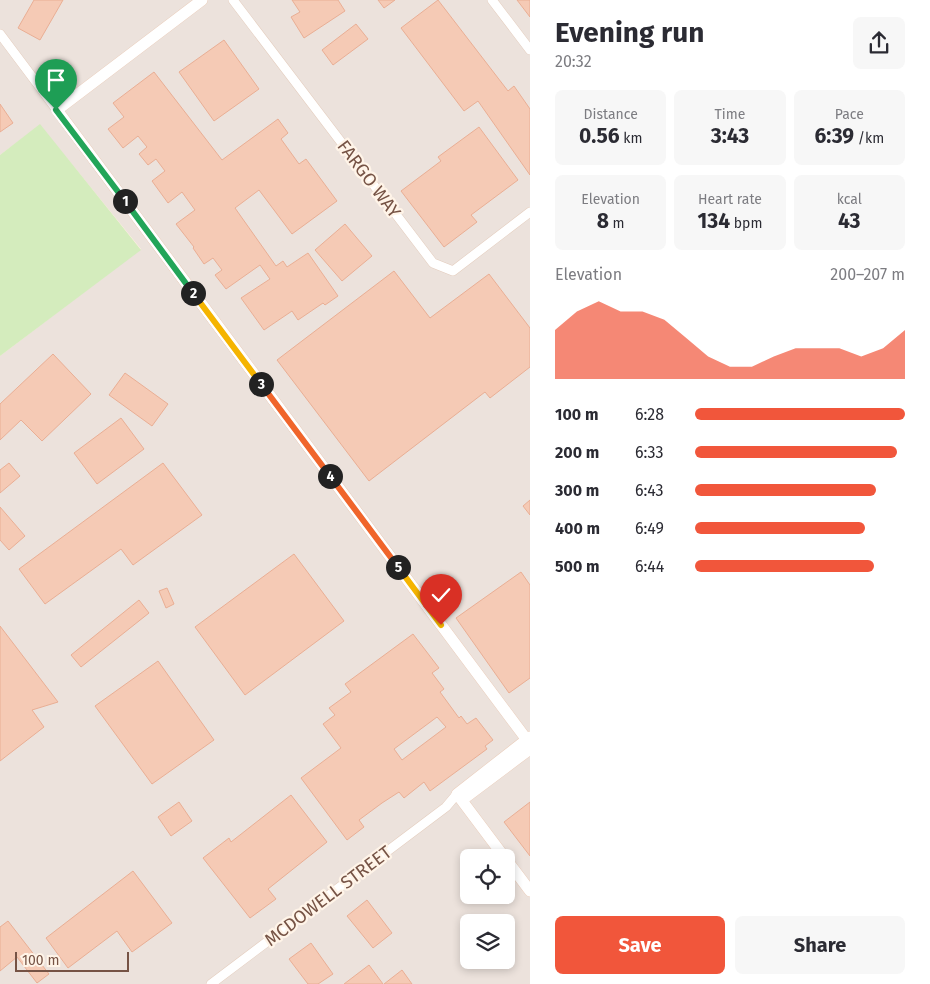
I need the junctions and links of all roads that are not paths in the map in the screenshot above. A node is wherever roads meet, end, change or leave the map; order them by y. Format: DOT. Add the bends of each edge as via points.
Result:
graph roads {
  1 [pos="202,0"];
  2 [pos="233,0"];
  3 [pos="492,0"];
  4 [pos="0,34"];
  5 [pos="530,50"];
  6 [pos="56,110"];
  7 [pos="530,212"];
  8 [pos="529,742"];
  9 [pos="460,797"];
  10 [pos="499,849"];
  11 [pos="515,870"];
  12 [pos="530,891"];
  13 [pos="211,984"];
  1 -- 6 [label="street"];
  2 -- 7 [label="street, FARGO WAY" via="433,263 453,271"];
  3 -- 5 [label="street"];
  4 -- 6 [label="street"];
  6 -- 8 [label="street"];
  8 -- 9 [label="street, MCDOWELL STREET"];
  9 -- 10 [label="street"];
  9 -- 13 [label="street, MCDOWELL STREET"];
  11 -- 12 [label="street"];
}
